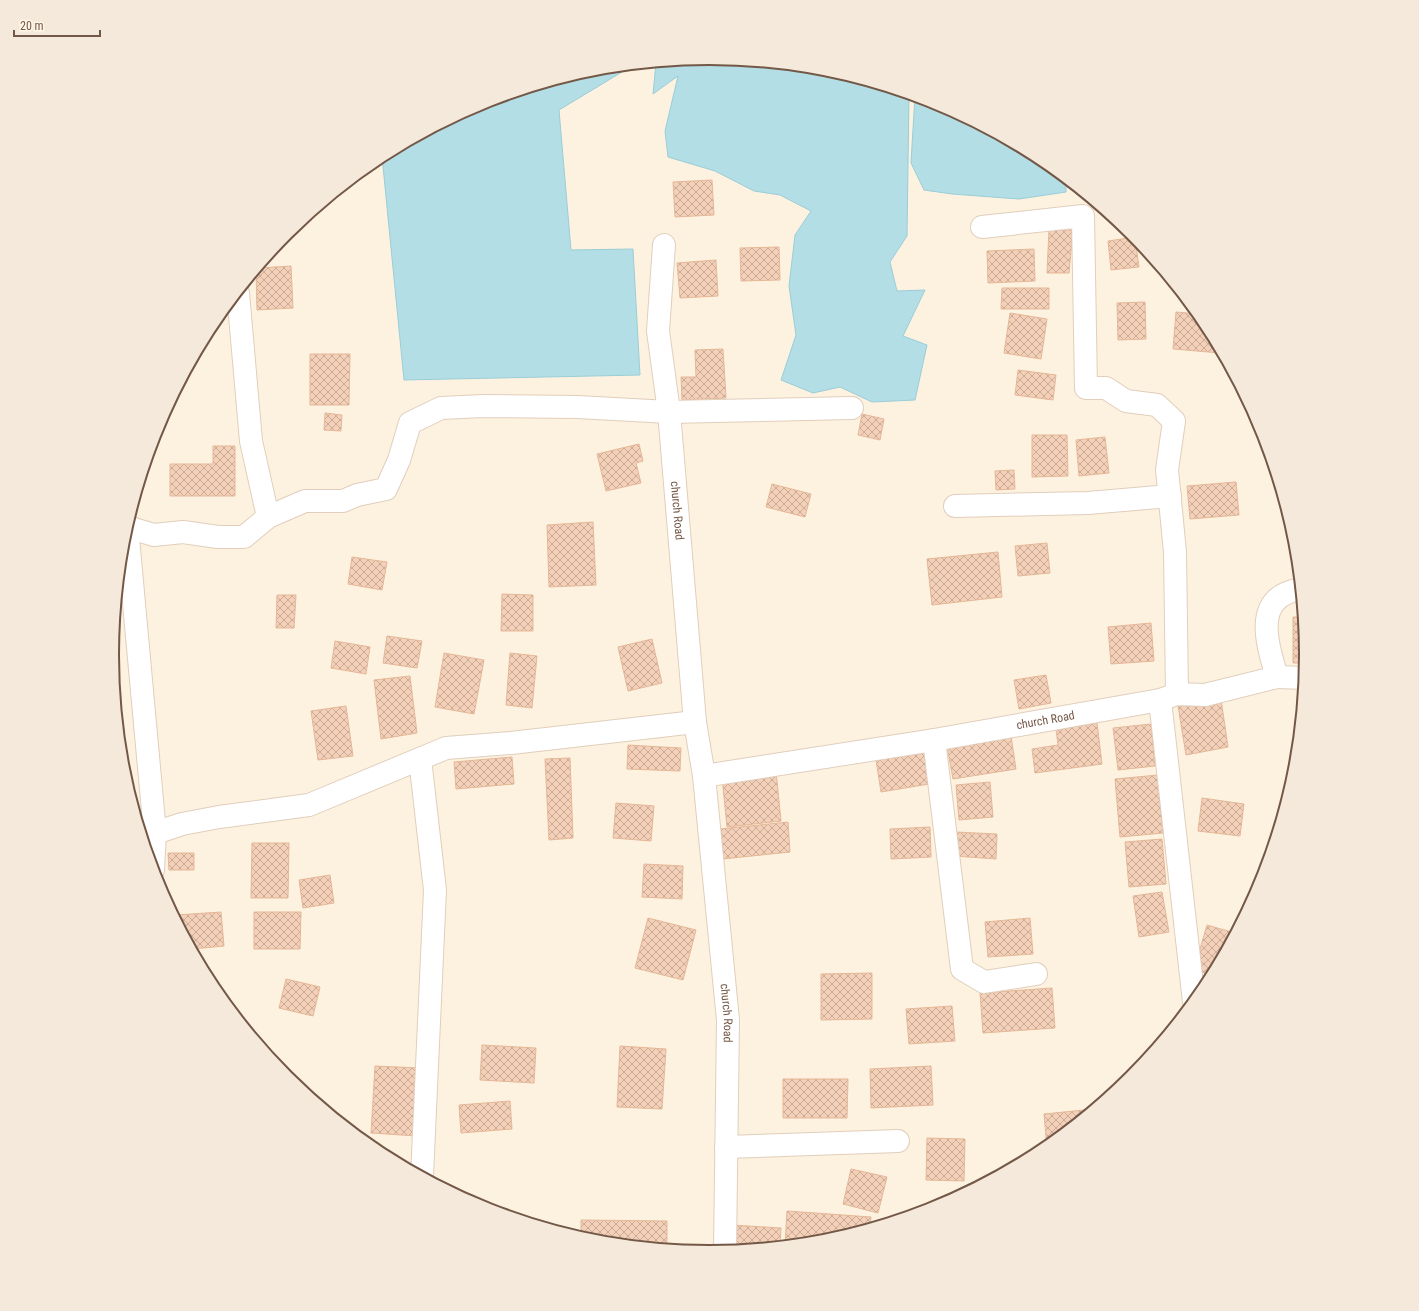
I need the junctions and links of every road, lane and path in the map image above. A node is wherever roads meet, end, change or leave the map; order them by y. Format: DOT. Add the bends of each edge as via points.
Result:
graph roads {
  1 [pos="982,226"];
  2 [pos="664,245"];
  3 [pos="239,299"];
  4 [pos="852,408"];
  5 [pos="669,412"];
  6 [pos="1170,496"];
  7 [pos="955,506"];
  8 [pos="268,517"];
  9 [pos="133,529"];
  10 [pos="129,547"];
  11 [pos="1296,590"];
  12 [pos="1277,677"];
  13 [pos="1299,678"];
  14 [pos="1169,697"];
  15 [pos="695,722"];
  16 [pos="934,740"];
  17 [pos="420,759"];
  18 [pos="704,776"];
  19 [pos="155,833"];
  20 [pos="154,855"];
  21 [pos="1036,974"];
  22 [pos="1193,993"];
  23 [pos="898,1141"];
  24 [pos="726,1147"];
  25 [pos="422,1171"];
  26 [pos="725,1246"];
  1 -- 6 [label="street" via="1083,216 1086,388 1106,388 1126,401 1157,405 1174,421 1168,470"];
  2 -- 5 [label="street, church Road" via="658,331"];
  3 -- 8 [label="street" via="251,441"];
  4 -- 5 [label="street"];
  5 -- 8 [label="street" via="483,406 440,408 410,423 399,460 386,489 343,501 305,501"];
  5 -- 15 [label="street, church Road"];
  6 -- 7 [label="street" via="1088,503"];
  6 -- 14 [label="street" via="1176,552"];
  8 -- 9 [label="street" via="244,537 218,538 182,532 154,535"];
  10 -- 19 [label="street"];
  11 -- 12 [label="street" via="1287,591 1273,602 1266,621 1268,646"];
  12 -- 13 [label="street, church Road"];
  12 -- 14 [label="street, church Road" via="1205,695"];
  14 -- 16 [label="street, church Road"];
  14 -- 22 [label="street"];
  15 -- 17 [label="street" via="446,748"];
  15 -- 18 [label="street, church Road"];
  16 -- 18 [label="street, church Road"];
  16 -- 21 [label="street" via="962,969 984,982"];
  17 -- 19 [label="street" via="309,805 219,817 182,824"];
  17 -- 25 [label="street" via="435,890"];
  18 -- 24 [label="street, church Road" via="728,1020"];
  19 -- 20 [label="street"];
  23 -- 24 [label="street"];
  24 -- 26 [label="street, church Road"];
}
